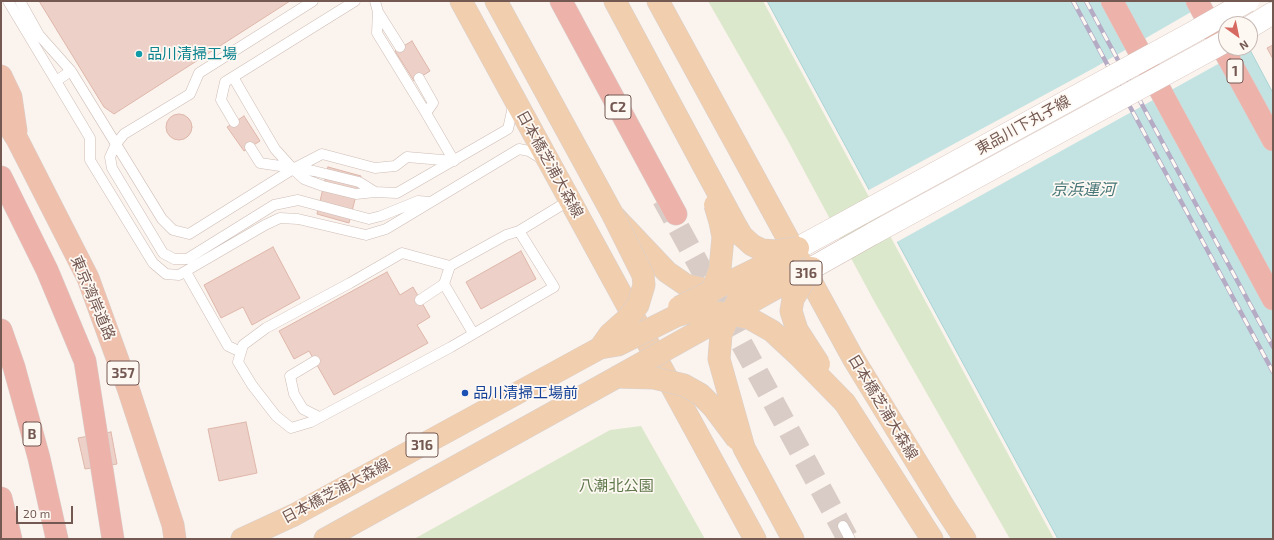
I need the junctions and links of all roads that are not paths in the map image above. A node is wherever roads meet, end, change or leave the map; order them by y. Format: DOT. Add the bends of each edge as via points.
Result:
graph roads {
  1 [pos="8,1"];
  2 [pos="20,1"];
  3 [pos="313,1"];
  4 [pos="356,1"];
  5 [pos="375,1"];
  6 [pos="462,1"];
  7 [pos="561,1"];
  8 [pos="615,1"];
  9 [pos="658,1"];
  10 [pos="1112,1"];
  11 [pos="1197,1"];
  12 [pos="1248,1"];
  13 [pos="501,8"];
  14 [pos="378,12"];
  15 [pos="1273,13"];
  16 [pos="1258,22"];
  17 [pos="1218,45"];
  18 [pos="400,47"];
  19 [pos="72,71"];
  20 [pos="1,76"];
  21 [pos="233,77"];
  22 [pos="419,78"];
  23 [pos="56,81"];
  24 [pos="513,96"];
  25 [pos="426,113"];
  26 [pos="1,114"];
  27 [pos="234,122"];
  28 [pos="17,139"];
  29 [pos="1273,140"];
  30 [pos="116,144"];
  31 [pos="250,147"];
  32 [pos="454,161"];
  33 [pos="702,163"];
  34 [pos="550,164"];
  35 [pos="293,169"];
  36 [pos="1,177"];
  37 [pos="570,200"];
  38 [pos="430,202"];
  39 [pos="676,214"];
  40 [pos="612,215"];
  41 [pos="519,231"];
  42 [pos="798,248"];
  43 [pos="450,266"];
  44 [pos="812,268"];
  45 [pos="186,272"];
  46 [pos="444,284"];
  47 [pos="744,289"];
  48 [pos="712,291"];
  49 [pos="1273,299"];
  50 [pos="420,300"];
  51 [pos="697,311"];
  52 [pos="730,314"];
  53 [pos="1,330"];
  54 [pos="473,333"];
  55 [pos="600,348"];
  56 [pos="241,352"];
  57 [pos="315,361"];
  58 [pos="617,376"];
  59 [pos="845,402"];
  60 [pos="319,417"];
  61 [pos="744,448"];
  62 [pos="1,498"];
  63 [pos="843,526"];
  64 [pos="11,539"];
  65 [pos="57,539"];
  66 [pos="113,539"];
  67 [pos="175,539"];
  68 [pos="242,539"];
  69 [pos="325,539"];
  70 [pos="755,539"];
  71 [pos="793,539"];
  72 [pos="850,539"];
  73 [pos="932,539"];
  74 [pos="965,539"];
  1 -- 23 [label="lane"];
  2 -- 19 [label="lane" via="40,35"];
  3 -- 30 [label="lane" via="199,73 190,94 124,134"];
  4 -- 21 [label="lane"];
  5 -- 14 [label="lane"];
  6 -- 24 [label="main road, 日本橋芝浦大森線"];
  7 -- 39 [label="highway, C2"];
  8 -- 33 [label="main road"];
  9 -- 74 [label="main road, 日本橋芝浦大森線 / 316" via="853,358"];
  10 -- 49 [label="highway, bridge"];
  11 -- 29 [label="highway, 1, bridge"];
  12 -- 42 [label="main road, 東品川下丸子線, bridge"];
  13 -- 40 [label="main road"];
  14 -- 18 [label="lane"];
  14 -- 25 [label="lane" via="377,33"];
  15 -- 16 [label="main road"];
  17 -- 44 [label="main road, 東品川下丸子線, bridge"];
  19 -- 23 [label="lane"];
  19 -- 30 [label="lane"];
  20 -- 28 [label="highway, 357" via="10,97"];
  21 -- 27 [label="lane" via="226,82 221,100"];
  21 -- 35 [label="lane" via="275,149"];
  22 -- 25 [label="lane" via="433,103"];
  23 -- 45 [label="lane" via="90,138 90,160 153,263 166,274 179,275"];
  24 -- 32 [label="lane" via="508,129"];
  24 -- 34 [label="main road, 日本橋芝浦大森線"];
  25 -- 32 [label="lane"];
  26 -- 28 [label="highway, 東京湾岸道路 / 357"];
  28 -- 67 [label="highway, 東京湾岸道路 / 357" via="88,278 128,388"];
  30 -- 35 [label="lane" via="162,219 173,230 189,234"];
  30 -- 38 [label="lane" via="110,157 112,168 163,253 174,259 187,259 274,205 298,200 369,218 381,216 418,201"];
  31 -- 35 [label="lane" via="260,163"];
  32 -- 35 [label="lane" via="407,157 395,166 375,168 322,154"];
  32 -- 35 [label="lane" via="397,193 356,194 304,179"];
  33 -- 42 [label="main road, bridge" via="742,236 752,245 762,250 776,251"];
  33 -- 48 [label="main road, bridge" via="723,237 720,269"];
  34 -- 37 [label="main road, 日本橋芝浦大森線"];
  34 -- 38 [label="lane" via="530,151 519,149"];
  36 -- 66 [label="highway, 357" via="47,270 85,361"];
  37 -- 41 [label="lane"];
  37 -- 70 [label="main road, 日本橋芝浦大森線"];
  38 -- 45 [label="lane" via="386,228 366,235 280,218"];
  40 -- 48 [label="main road, bridge" via="667,272 686,285"];
  40 -- 55 [label="main road, bridge" via="643,275 644,285 638,305"];
  41 -- 43 [label="lane" via="506,235"];
  41 -- 54 [label="lane" via="554,287"];
  42 -- 47 [label="main road, bridge"];
  42 -- 48 [label="main road, 日本橋芝浦大森線 / 316, bridge"];
  43 -- 46 [label="lane"];
  43 -- 56 [label="lane" via="402,253 266,328 243,345"];
  44 -- 47 [label="main road, bridge" via="774,284"];
  44 -- 52 [label="main road, 316, bridge"];
  44 -- 59 [label="main road, bridge" via="793,299 793,321"];
  45 -- 56 [label="lane" via="228,346"];
  46 -- 50 [label="lane"];
  46 -- 54 [label="lane"];
  47 -- 48 [label="main road, bridge"];
  47 -- 52 [label="main road, bridge"];
  48 -- 51 [label="main road, bridge"];
  48 -- 55 [label="main road, 日本橋芝浦大森線 / 316, bridge"];
  51 -- 52 [label="main road, bridge"];
  51 -- 55 [label="main road, bridge" via="676,316 618,345"];
  51 -- 58 [label="main road, bridge" via="670,340 633,362"];
  52 -- 58 [label="main road, 316, bridge"];
  52 -- 59 [label="main road, bridge" via="749,318 772,331"];
  52 -- 61 [label="main road, bridge" via="721,334 719,359"];
  53 -- 65 [label="highway, B" via="39,458"];
  54 -- 60 [label="lane"];
  55 -- 68 [label="main road, 日本橋芝浦大森線 / 316" via="294,515"];
  56 -- 60 [label="lane" via="238,362 276,416 291,428"];
  57 -- 60 [label="lane" via="290,376 294,394 303,409"];
  58 -- 61 [label="main road, bridge" via="654,378 690,388 713,407"];
  58 -- 69 [label="main road, 316"];
  59 -- 73 [label="main road"];
  61 -- 71 [label="main road"];
  62 -- 64 [label="highway"];
  63 -- 72 [label="lane"];
}
